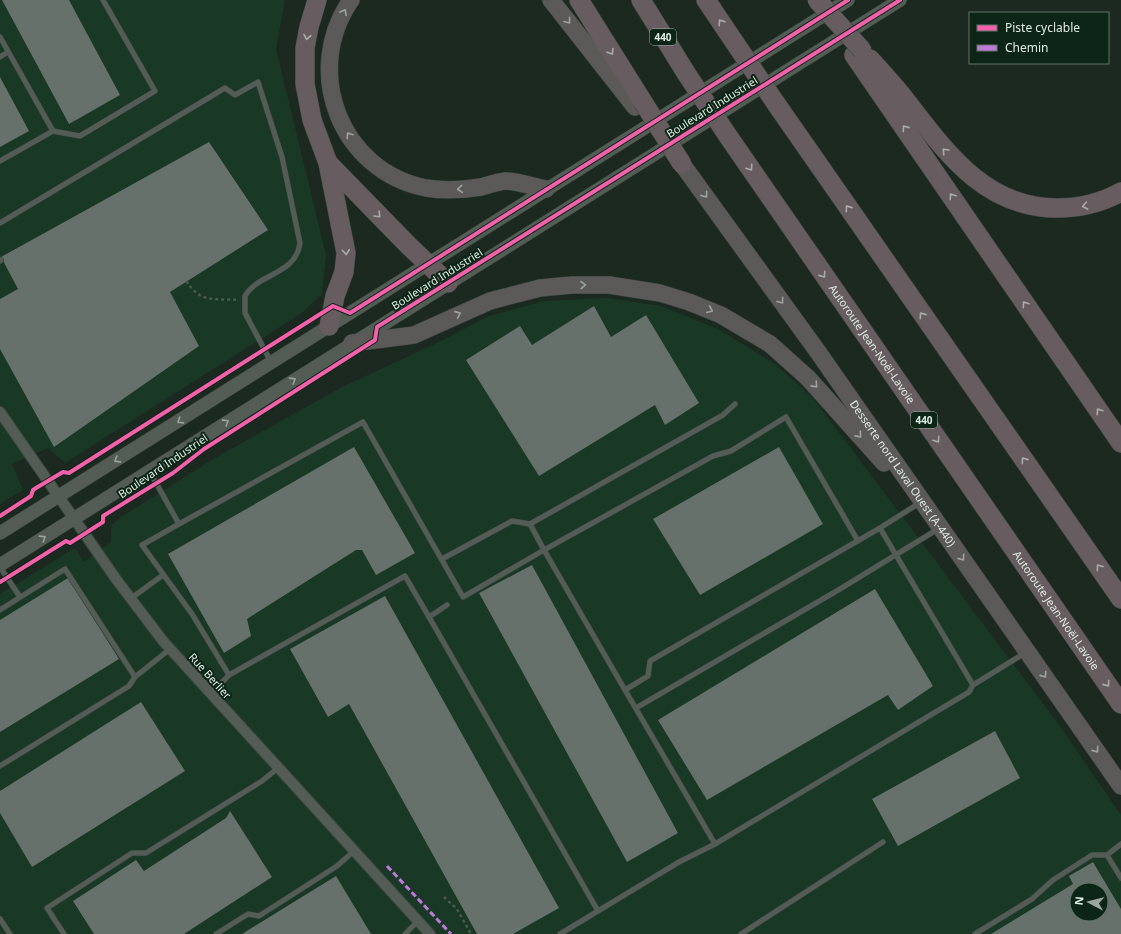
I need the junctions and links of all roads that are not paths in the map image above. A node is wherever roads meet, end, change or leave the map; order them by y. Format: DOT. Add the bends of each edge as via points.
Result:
graph roads {
  1 [pos="103,0"];
  2 [pos="318,0"];
  3 [pos="351,0"];
  4 [pos="551,0"];
  5 [pos="579,0"];
  6 [pos="641,0"];
  7 [pos="706,0"];
  8 [pos="816,0"];
  9 [pos="848,0"];
  10 [pos="900,0"];
  11 [pos="0,37"];
  12 [pos="8,52"];
  13 [pos="858,53"];
  14 [pos="0,57"];
  15 [pos="639,104"];
  16 [pos="53,131"];
  17 [pos="0,161"];
  18 [pos="328,163"];
  19 [pos="682,164"];
  20 [pos="546,189"];
  21 [pos="1121,192"];
  22 [pos="0,223"];
  23 [pos="428,264"];
  24 [pos="448,283"];
  25 [pos="329,326"];
  26 [pos="352,343"];
  27 [pos="272,363"];
  28 [pos="735,404"];
  29 [pos="0,412"];
  30 [pos="1121,443"];
  31 [pos="149,470"];
  32 [pos="58,496"];
  33 [pos="929,511"];
  34 [pos="75,518"];
  35 [pos="179,524"];
  36 [pos="530,524"];
  37 [pos="880,528"];
  38 [pos="0,533"];
  39 [pos="858,540"];
  40 [pos="544,550"];
  41 [pos="896,555"];
  42 [pos="442,559"];
  43 [pos="0,566"];
  44 [pos="163,575"];
  45 [pos="20,597"];
  46 [pos="130,599"];
  47 [pos="1121,599"];
  48 [pos="447,605"];
  49 [pos="0,610"];
  50 [pos="429,617"];
  51 [pos="170,649"];
  52 [pos="1027,651"];
  53 [pos="229,675"];
  54 [pos="135,677"];
  55 [pos="973,685"];
  56 [pos="625,690"];
  57 [pos="211,694"];
  58 [pos="1121,704"];
  59 [pos="636,708"];
  60 [pos="0,766"];
  61 [pos="278,768"];
  62 [pos="1121,786"];
  63 [pos="883,842"];
  64 [pos="715,844"];
  65 [pos="1121,844"];
  66 [pos="354,851"];
  67 [pos="1107,855"];
  68 [pos="1121,878"];
  69 [pos="598,910"];
  70 [pos="0,919"];
  71 [pos="418,922"];
  72 [pos="10,934"];
  73 [pos="64,934"];
  74 [pos="216,934"];
  75 [pos="405,934"];
  76 [pos="430,934"];
  77 [pos="560,934"];
  78 [pos="742,934"];
  79 [pos="975,934"];
  1 -- 16 [label="lane" via="155,91 80,136"];
  2 -- 18 [label="highway, one-way" via="307,37 304,72 309,108"];
  20 -- 3 [label="main road, one-way" via="505,181 457,190 427,188 396,178 371,161 344,128 335,108 330,86 329,63 333,40 341,17"];
  4 -- 15 [label="main road, one-way"];
  5 -- 15 [label="highway, one-way"];
  6 -- 58 [label="highway, Autoroute Jean-Noël-Lavoie / 440, one-way, bridge" via="728,136"];
  47 -- 7 [label="highway, one-way, bridge"];
  8 -- 13 [label="highway, bridge"];
  9 -- 20 [label="street, Boulevard Industriel"];
  10 -- 24 [label="street, Boulevard Industriel"];
  11 -- 12 [label="lane"];
  12 -- 14 [label="lane"];
  12 -- 16 [label="lane"];
  21 -- 13 [label="highway, one-way" via="1092,204 1065,208 1027,205 998,193 947,154 899,93"];
  30 -- 13 [label="highway, one-way"];
  15 -- 19 [label="highway, bridge"];
  16 -- 17 [label="lane"];
  18 -- 23 [label="highway, one-way"];
  18 -- 25 [label="highway, one-way" via="346,247 342,279 335,296"];
  19 -- 33 [label="main road, Desserte nord Laval Ouest (A-440), one-way"];
  20 -- 23 [label="street, Boulevard Industriel"];
  22 -- 27 [label="lane" via="225,88 235,95 258,82 282,157 300,243 298,253 289,264 247,291 244,301 245,313"];
  23 -- 24 [label="highway"];
  23 -- 25 [label="street, Boulevard Industriel"];
  24 -- 26 [label="street, Boulevard Industriel"];
  25 -- 27 [label="street, Boulevard Industriel"];
  31 -- 26 [label="street, Boulevard Industriel, one-way"];
  26 -- 33 [label="main road, one-way" via="414,335 490,301 540,288 608,285 675,297 728,318 780,352 808,378"];
  27 -- 32 [label="street, Boulevard Industriel, one-way"];
  28 -- 36 [label="lane" via="722,415"];
  29 -- 32 [label="street, Rue Berlier"];
  31 -- 34 [label="street, Boulevard Industriel"];
  31 -- 35 [label="lane"];
  32 -- 34 [label="street, Rue Berlier"];
  32 -- 38 [label="street, Boulevard Industriel"];
  33 -- 37 [label="lane"];
  33 -- 41 [label="lane"];
  33 -- 52 [label="main road, Desserte nord Laval Ouest (A-440), one-way"];
  43 -- 34 [label="street, Boulevard Industriel, one-way"];
  34 -- 46 [label="street, Rue Berlier"];
  35 -- 42 [label="lane" via="363,422"];
  35 -- 44 [label="lane" via="142,545"];
  36 -- 40 [label="lane"];
  36 -- 42 [label="lane" via="512,521"];
  37 -- 39 [label="lane"];
  37 -- 41 [label="lane"];
  39 -- 40 [label="lane" via="786,417 731,451 713,456"];
  39 -- 56 [label="lane" via="650,661 648,676"];
  40 -- 42 [label="lane" via="463,597"];
  40 -- 56 [label="lane"];
  41 -- 55 [label="lane"];
  41 -- 59 [label="lane"];
  43 -- 45 [label="lane"];
  44 -- 46 [label="lane"];
  44 -- 53 [label="lane" via="192,614"];
  45 -- 49 [label="lane"];
  45 -- 54 [label="lane" via="65,569"];
  46 -- 51 [label="street, Rue Berlier"];
  48 -- 50 [label="lane"];
  50 -- 53 [label="lane" via="405,576"];
  50 -- 69 [label="lane"];
  51 -- 54 [label="lane"];
  51 -- 57 [label="street, Rue Berlier"];
  52 -- 55 [label="lane"];
  52 -- 62 [label="main road, Desserte nord Laval Ouest (A-440), one-way"];
  53 -- 57 [label="lane"];
  54 -- 60 [label="lane" via="129,686"];
  55 -- 64 [label="lane" via="969,692"];
  56 -- 59 [label="lane"];
  57 -- 61 [label="street, Rue Berlier"];
  59 -- 64 [label="lane"];
  61 -- 66 [label="street, Rue Berlier"];
  61 -- 73 [label="lane" via="262,781 146,853 132,853 47,908"];
  63 -- 78 [label="lane"];
  64 -- 69 [label="lane" via="679,862"];
  65 -- 67 [label="lane"];
  66 -- 71 [label="street, Rue Berlier"];
  66 -- 74 [label="lane" via="337,866 259,916 248,914"];
  67 -- 68 [label="lane"];
  67 -- 79 [label="lane" via="1092,854 1053,880 1032,899"];
  69 -- 77 [label="lane"];
  70 -- 72 [label="lane"];
  71 -- 75 [label="lane"];
  71 -- 76 [label="street, Rue Berlier"];
}
